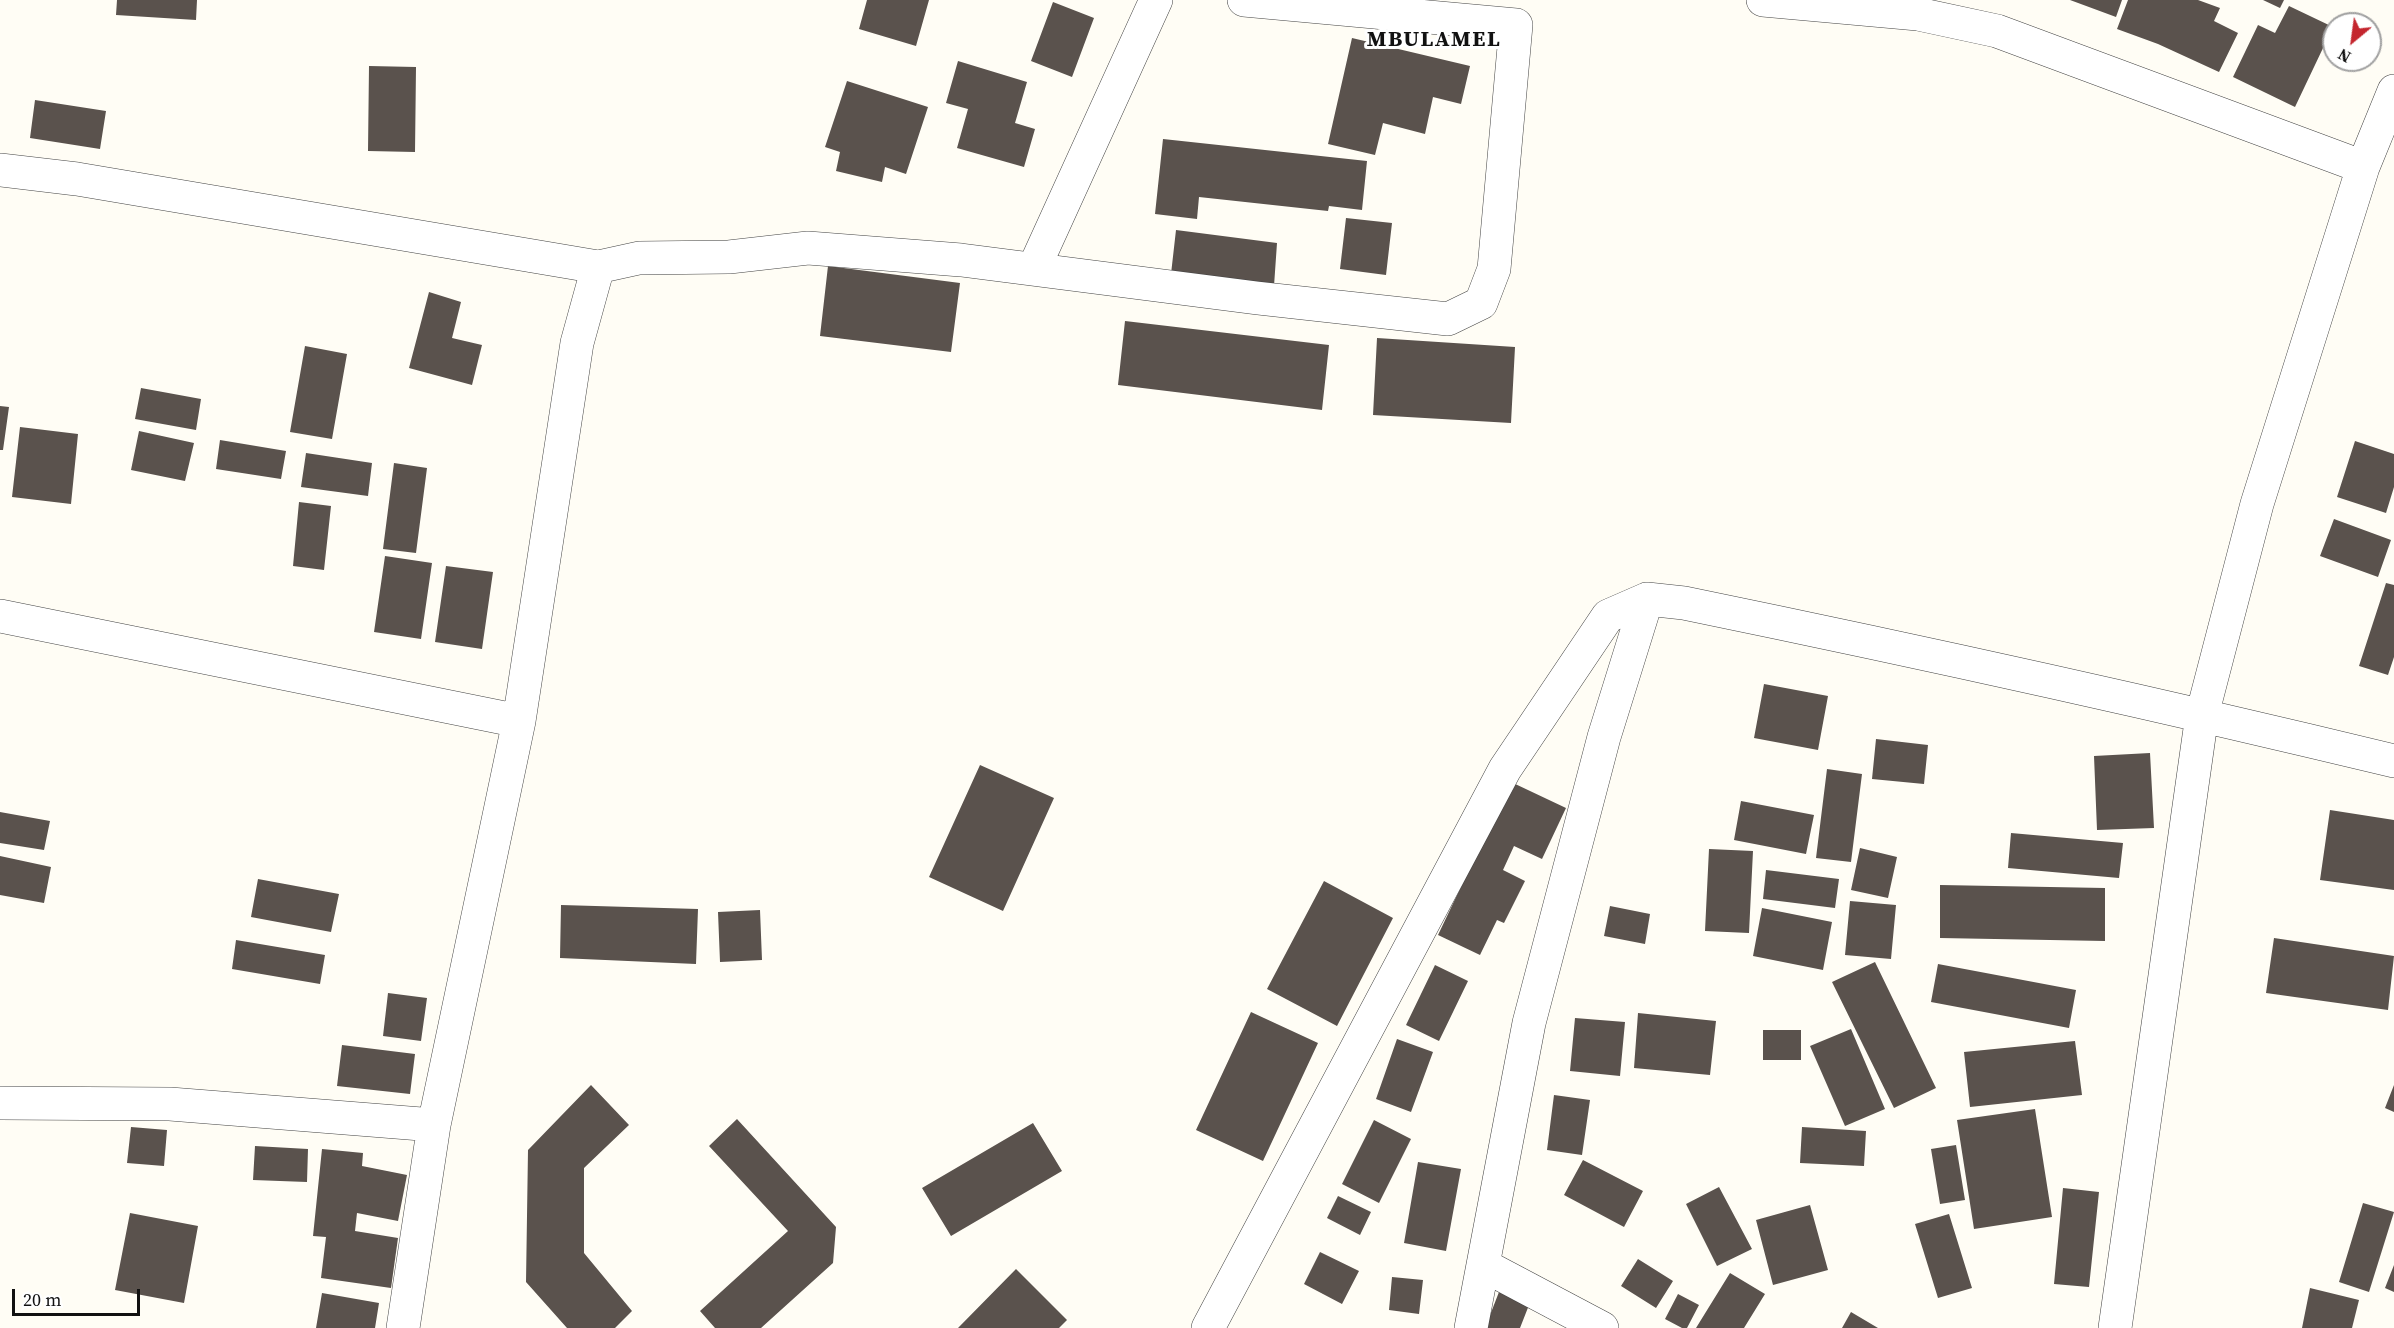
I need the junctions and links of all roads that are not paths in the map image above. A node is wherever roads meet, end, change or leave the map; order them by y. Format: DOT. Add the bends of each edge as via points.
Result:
graph roads {
  1 [pos="1156,0"];
  2 [pos="1244,0"];
  3 [pos="1763,0"];
  4 [pos="1517,13"];
  5 [pos="2394,91"];
  6 [pos="2363,167"];
  7 [pos="0,170"];
  8 [pos="598,267"];
  9 [pos="1034,268"];
  10 [pos="1647,599"];
  11 [pos="0,616"];
  12 [pos="2202,715"];
  13 [pos="519,721"];
  14 [pos="2394,761"];
  15 [pos="0,1103"];
  16 [pos="434,1125"];
  17 [pos="1483,1265"];
  18 [pos="403,1328"];
  19 [pos="1208,1328"];
  20 [pos="1471,1328"];
  21 [pos="1602,1328"];
  22 [pos="2115,1328"];
  1 -- 9 [label="street"];
  2 -- 4 [label="street"];
  3 -- 6 [label="street" via="1918,14 1997,31"];
  4 -- 9 [label="street" via="1494,269 1481,303 1448,319"];
  5 -- 6 [label="street"];
  6 -- 12 [label="street" via="2257,504"];
  7 -- 8 [label="street" via="77,179"];
  8 -- 9 [label="street" via="639,258 729,257 808,248"];
  8 -- 13 [label="street" via="577,343"];
  10 -- 12 [label="street" via="1684,603 1887,645"];
  10 -- 17 [label="street" via="1604,737 1529,1023"];
  10 -- 19 [label="street" via="1608,616 1505,769"];
  11 -- 13 [label="street"];
  12 -- 14 [label="street"];
  12 -- 22 [label="street"];
  13 -- 16 [label="street"];
  15 -- 16 [label="street" via="170,1104"];
  16 -- 18 [label="street"];
  17 -- 20 [label="street"];
  17 -- 21 [label="street"];
}
